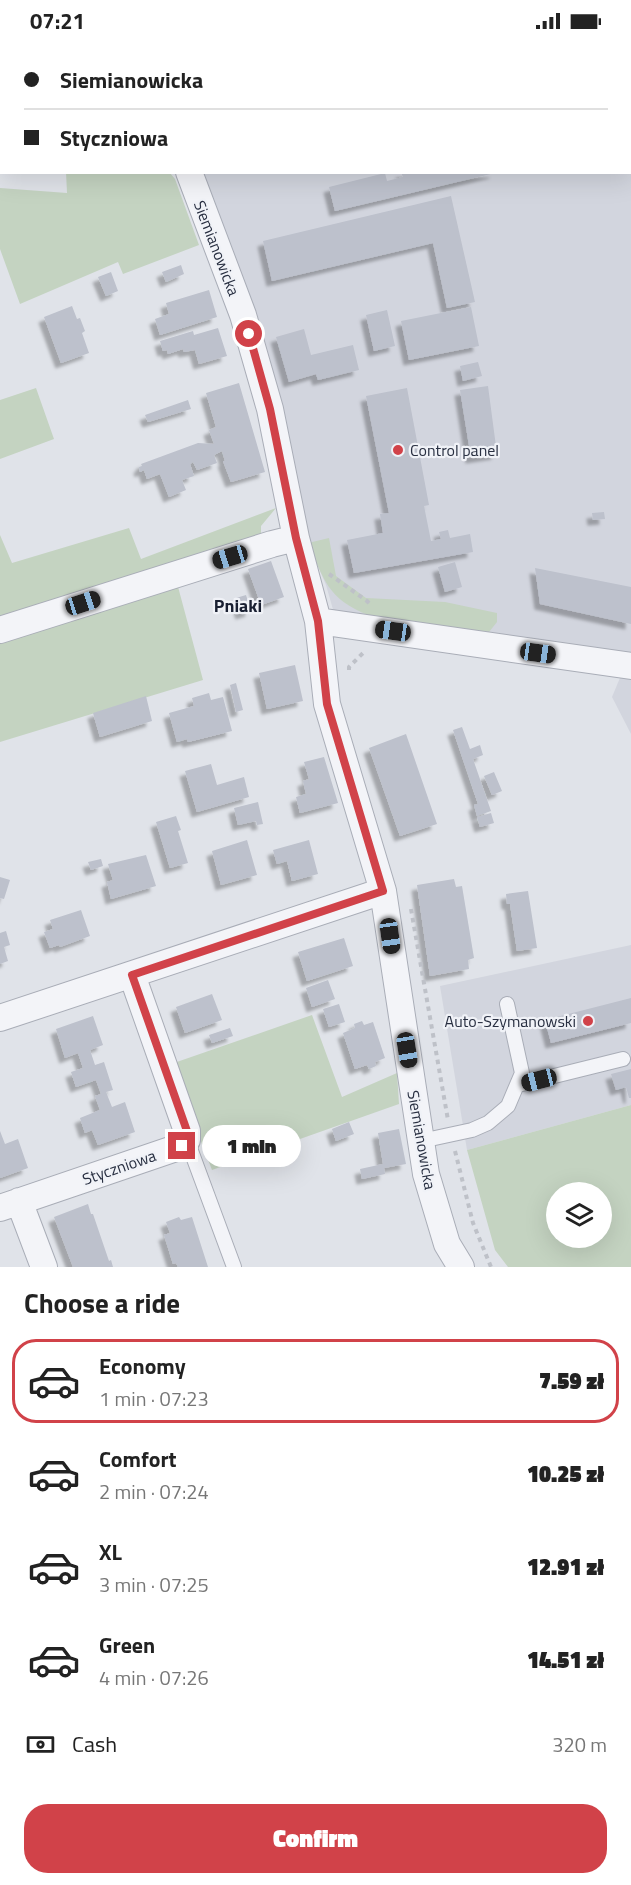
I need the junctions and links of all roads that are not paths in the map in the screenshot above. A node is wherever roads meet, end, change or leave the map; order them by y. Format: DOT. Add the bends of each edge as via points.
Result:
graph roads {
  1 [pos="190,174"];
  2 [pos="296,538"];
  3 [pos="318,621"];
  4 [pos="0,630"];
  5 [pos="631,666"];
  6 [pos="383,891"];
  7 [pos="132,975"];
  8 [pos="507,1004"];
  9 [pos="0,1018"];
  10 [pos="623,1059"];
  11 [pos="518,1085"];
  12 [pos="187,1140"];
  13 [pos="421,1141"];
  14 [pos="10,1204"];
  15 [pos="44,1267"];
  16 [pos="234,1267"];
  17 [pos="461,1267"];
  1 -- 2 [label="street, Siemianowicka" via="243,315 270,409"];
  2 -- 3 [label="street, Siemianowicka"];
  2 -- 4 [label="street"];
  3 -- 5 [label="street"];
  3 -- 6 [label="street, Siemianowicka" via="327,704"];
  6 -- 7 [label="street"];
  6 -- 13 [label="street, Siemianowicka"];
  7 -- 9 [label="street"];
  7 -- 12 [label="street"];
  8 -- 11 [label="lane" via="522,1073"];
  10 -- 11 [label="lane"];
  11 -- 13 [label="lane" via="508,1106 488,1123"];
  12 -- 14 [label="street, Styczniowa" via="182,1146"];
  12 -- 16 [label="lane"];
  13 -- 17 [label="street, Siemianowicka" via="426,1174 447,1244"];
  14 -- 15 [label="street, Styczniowa"];
}
